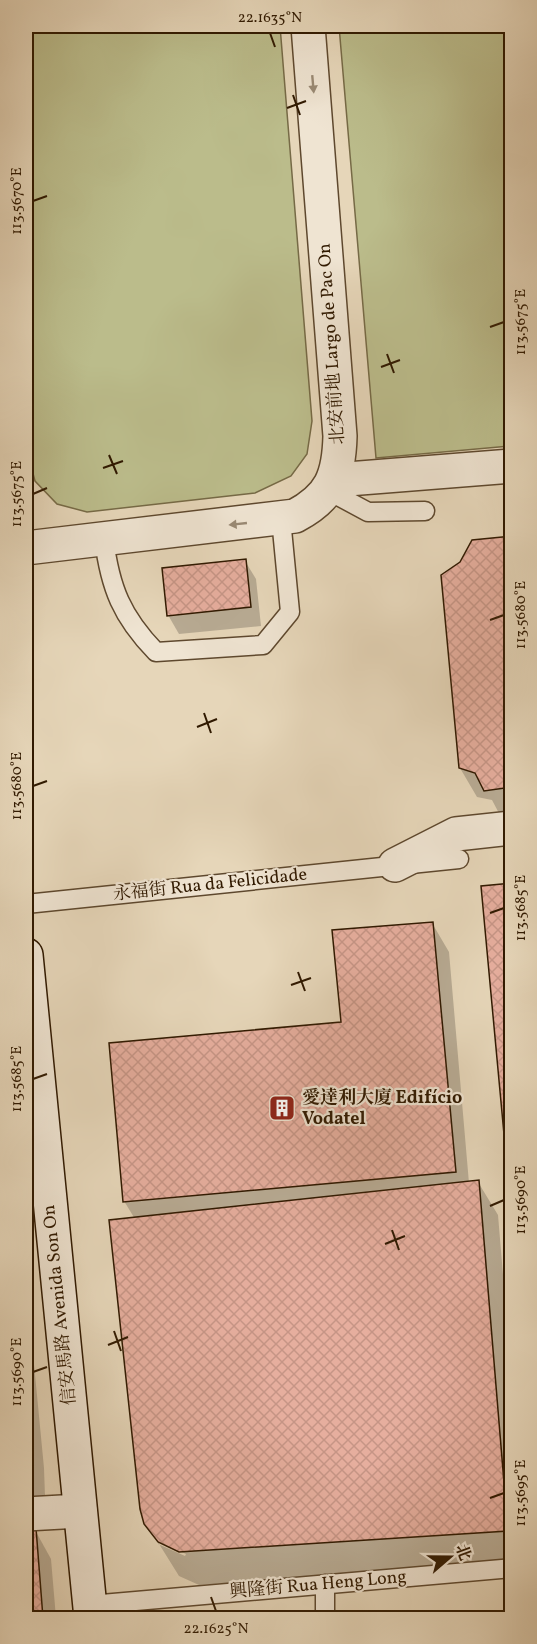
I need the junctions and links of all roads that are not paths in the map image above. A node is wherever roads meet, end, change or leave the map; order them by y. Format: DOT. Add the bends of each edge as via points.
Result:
graph roads {
  1 [pos="308,26"];
  2 [pos="512,466"];
  3 [pos="331,485"];
  4 [pos="425,511"];
  5 [pos="281,519"];
  6 [pos="104,539"];
  7 [pos="26,548"];
  8 [pos="512,828"];
  9 [pos="459,859"];
  10 [pos="395,866"];
  11 [pos="26,904"];
  12 [pos="26,955"];
  13 [pos="80,1511"];
  14 [pos="26,1514"];
  15 [pos="512,1568"];
  16 [pos="325,1584"];
  17 [pos="90,1612"];
  18 [pos="325,1618"];
  1 -- 3 [label="street, 北安前地 Largo de Pac On, one-way" via="340,436"];
  2 -- 3 [label="street"];
  3 -- 4 [label="lane" via="368,512"];
  3 -- 5 [label="street" via="309,509"];
  5 -- 6 [label="street, one-way"];
  5 -- 6 [label="lane" via="290,612 263,645 156,652 133,629 118,598 108,569"];
  6 -- 7 [label="street"];
  8 -- 10 [label="street, 永福街 Rua da Felicidade" via="456,834"];
  9 -- 10 [label="lane, 永福街 Rua da Felicidade"];
  10 -- 11 [label="lane, 永福街 Rua da Felicidade"];
  12 -- 13 [label="street, 信安馬路 Avenida Son On"];
  13 -- 14 [label="street"];
  13 -- 17 [label="street, 信安馬路 Avenida Son On"];
  15 -- 16 [label="lane, 興隆街 Rua Heng Long"];
  16 -- 17 [label="lane, 興隆街 Rua Heng Long"];
  16 -- 18 [label="lane"];
}
